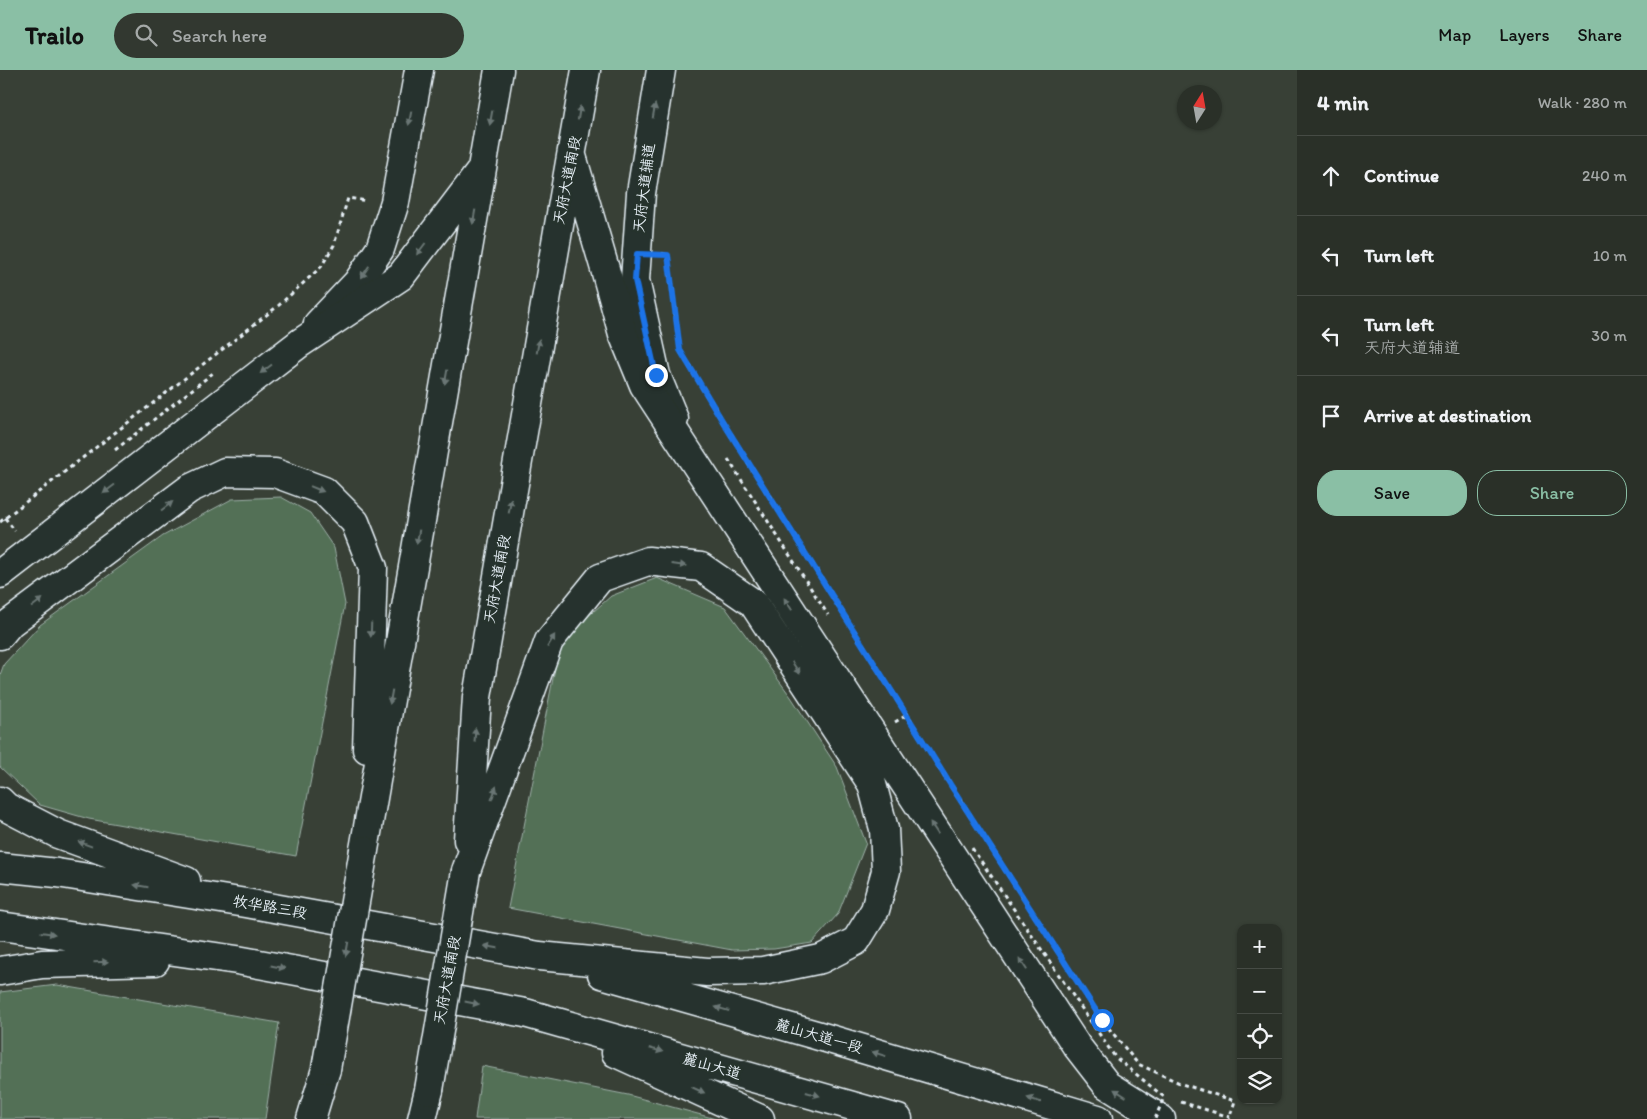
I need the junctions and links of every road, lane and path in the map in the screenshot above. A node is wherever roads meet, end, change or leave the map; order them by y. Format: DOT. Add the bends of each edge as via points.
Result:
graph roads {
  1 [pos="419,70"];
  2 [pos="500,70"];
  3 [pos="586,70"];
  4 [pos="661,70"];
  5 [pos="572,156"];
  6 [pos="482,169"];
  7 [pos="367,200"];
  8 [pos="395,202"];
  9 [pos="364,208"];
  10 [pos="637,254"];
  11 [pos="300,343"];
  12 [pos="686,448"];
  13 [pos="0,522"];
  14 [pos="0,574"];
  15 [pos="0,635"];
  16 [pos="0,801"];
  17 [pos="972,848"];
  18 [pos="364,850"];
  19 [pos="0,867"];
  20 [pos="466,871"];
  21 [pos="246,902"];
  22 [pos="0,926"];
  23 [pos="538,956"];
  24 [pos="236,960"];
  25 [pos="0,971"];
  26 [pos="525,1013"];
  27 [pos="326,1069"];
  28 [pos="429,1090"];
  29 [pos="1162,1108"];
  30 [pos="1229,1118"];
  31 [pos="312,1119"];
  32 [pos="320,1119"];
  33 [pos="422,1119"];
  34 [pos="430,1119"];
  35 [pos="760,1119"];
  36 [pos="898,1119"];
  37 [pos="1098,1119"];
  38 [pos="1155,1119"];
  1 -- 8 [label="main road, one-way"];
  2 -- 6 [label="main road, one-way"];
  5 -- 3 [label="main road, 天府大道南段, one-way"];
  10 -- 4 [label="main road, 天府大道辅道, one-way" via="641,193"];
  5 -- 12 [label="main road" via="623,334 644,385"];
  20 -- 5 [label="main road, 天府大道南段, one-way" via="477,697"];
  6 -- 11 [label="main road, one-way" via="401,276"];
  6 -- 18 [label="main road, one-way"];
  7 -- 8 [label="path"];
  7 -- 9 [label="path"];
  7 -- 13 [label="path" via="348,198 334,245 321,267 278,306"];
  8 -- 11 [label="main road, one-way" via="380,249 357,284"];
  10 -- 12 [label="main road, 天府大道辅道" via="635,280 656,375"];
  10 -- 30 [label="path" via="668,255 680,350 955,792 1102,1020 1138,1064 1182,1084 1235,1101"];
  11 -- 14 [label="main road, one-way"];
  29 -- 12 [label="main road, one-way" via="1107,1085 1076,1045"];
  15 -- 18 [label="main road, one-way" via="10,623 189,489 225,472 275,473 324,492 355,522 373,568"];
  21 -- 16 [label="main road, one-way" via="58,834"];
  17 -- 29 [label="path, bridge" via="1114,1056"];
  18 -- 27 [label="main road, one-way, bridge"];
  21 -- 19 [label="main road, 牧华路三段, one-way"];
  20 -- 23 [label="main road, one-way" via="549,641 600,578 648,561 701,567 753,603 872,784 884,829 886,871 875,910 856,941 821,959 763,971 707,972"];
  20 -- 28 [label="main road, 天府大道南段, bridge"];
  23 -- 21 [label="main road, 牧华路三段, one-way"];
  22 -- 24 [label="main road, one-way"];
  37 -- 23 [label="main road, 麓山大道一段, one-way"];
  25 -- 24 [label="main road, one-way" via="42,964"];
  24 -- 26 [label="main road, one-way"];
  26 -- 35 [label="main road, one-way"];
  26 -- 36 [label="main road, 麓山大道, one-way"];
  27 -- 31 [label="main road"];
  27 -- 32 [label="main road"];
  28 -- 33 [label="main road"];
  28 -- 34 [label="main road"];
  29 -- 30 [label="path"];
  29 -- 38 [label="path, bridge"];
}
